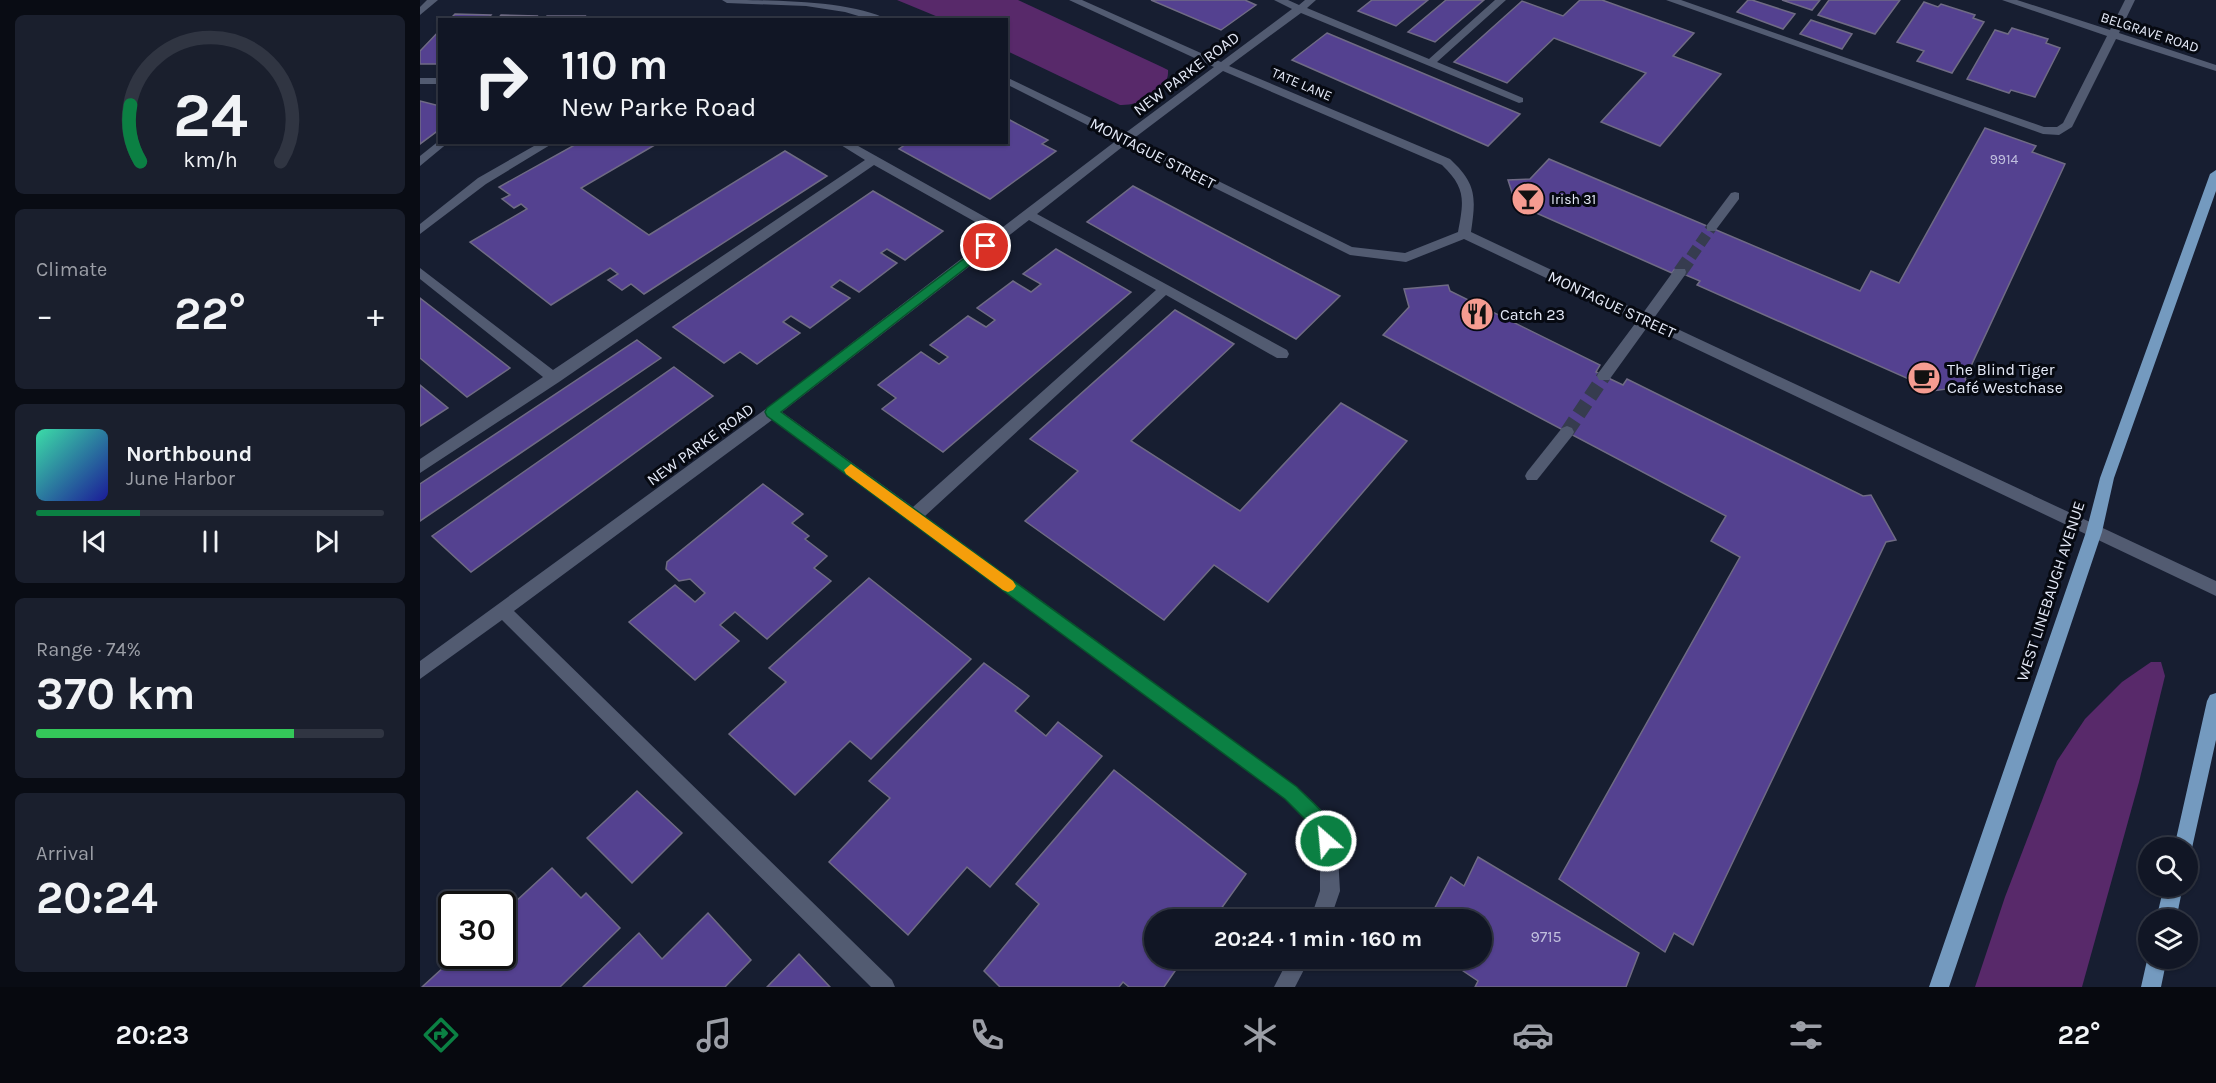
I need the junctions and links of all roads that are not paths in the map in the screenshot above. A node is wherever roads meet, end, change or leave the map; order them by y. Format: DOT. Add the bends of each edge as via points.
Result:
graph roads {
  1 [pos="433,0"];
  2 [pos="727,0"];
  3 [pos="1074,0"];
  4 [pos="1279,0"];
  5 [pos="1501,0"];
  6 [pos="1671,0"];
  7 [pos="2007,0"];
  8 [pos="2130,0"];
  9 [pos="1306,4"];
  10 [pos="420,12"];
  11 [pos="878,18"];
  12 [pos="2114,34"];
  13 [pos="1430,63"];
  14 [pos="1222,67"];
  15 [pos="2216,68"];
  16 [pos="420,81"];
  17 [pos="438,81"];
  18 [pos="1008,81"];
  19 [pos="1519,100"];
  20 [pos="1125,139"];
  21 [pos="442,144"];
  22 [pos="547,144"];
  23 [pos="845,144"];
  24 [pos="873,160"];
  25 [pos="420,162"];
  26 [pos="2216,174"];
  27 [pos="1735,196"];
  28 [pos="1028,214"];
  29 [pos="1711,228"];
  30 [pos="420,230"];
  31 [pos="1004,232"];
  32 [pos="1464,234"];
  33 [pos="420,272"];
  34 [pos="1680,272"];
  35 [pos="1165,289"];
  36 [pos="1645,320"];
  37 [pos="1282,354"];
  38 [pos="1604,376"];
  39 [pos="554,378"];
  40 [pos="772,412"];
  41 [pos="1567,432"];
  42 [pos="420,467"];
  43 [pos="1532,476"];
  44 [pos="914,516"];
  45 [pos="2094,532"];
  46 [pos="2216,589"];
  47 [pos="502,610"];
  48 [pos="420,671"];
  49 [pos="2216,701"];
  50 [pos="2185,837"];
  51 [pos="1324,909"];
  52 [pos="1294,969"];
  53 [pos="2155,969"];
  54 [pos="885,987"];
  55 [pos="1284,987"];
  56 [pos="1939,987"];
  57 [pos="2151,987"];
  1 -- 10 [label="street"];
  2 -- 11 [label="street" via="809,3"];
  3 -- 14 [label="street, TATE LANE"];
  4 -- 9 [label="street"];
  5 -- 13 [label="street"];
  6 -- 12 [label="street" via="2043,130 2059,131 2068,125"];
  7 -- 12 [label="street, BELGRAVE ROAD"];
  8 -- 12 [label="street"];
  9 -- 13 [label="street"];
  9 -- 14 [label="street, NEW PARKE ROAD"];
  12 -- 15 [label="street, BELGRAVE ROAD"];
  13 -- 19 [label="street"];
  14 -- 20 [label="street, NEW PARKE ROAD"];
  14 -- 32 [label="street, TATE LANE" via="1446,162 1464,177 1470,200"];
  16 -- 17 [label="street"];
  18 -- 20 [label="street, MONTAGUE STREET"];
  20 -- 28 [label="street, NEW PARKE ROAD"];
  20 -- 32 [label="street, MONTAGUE STREET" via="1350,251 1406,258"];
  21 -- 25 [label="street"];
  22 -- 30 [label="street" via="482,181"];
  23 -- 24 [label="street"];
  24 -- 31 [label="street"];
  24 -- 39 [label="street"];
  26 -- 45 [label="main road, WEST LINEBAUGH AVENUE" via="2108,478"];
  27 -- 29 [label="street"];
  28 -- 31 [label="street, NEW PARKE ROAD"];
  28 -- 35 [label="street"];
  31 -- 40 [label="street, NEW PARKE ROAD"];
  32 -- 36 [label="street, MONTAGUE STREET"];
  33 -- 39 [label="street"];
  34 -- 36 [label="street"];
  35 -- 37 [label="street"];
  35 -- 44 [label="street"];
  36 -- 38 [label="street"];
  36 -- 45 [label="street, MONTAGUE STREET"];
  39 -- 42 [label="street"];
  40 -- 44 [label="street"];
  40 -- 47 [label="street, NEW PARKE ROAD"];
  41 -- 43 [label="street"];
  44 -- 51 [label="street" via="1291,793 1323,825 1330,891"];
  45 -- 46 [label="street, MONTAGUE STREET"];
  45 -- 56 [label="main road, WEST LINEBAUGH AVENUE"];
  47 -- 48 [label="street, NEW PARKE ROAD"];
  47 -- 54 [label="street"];
  49 -- 50 [label="main road"];
  52 -- 55 [label="street"];
  53 -- 57 [label="main road"];
}
